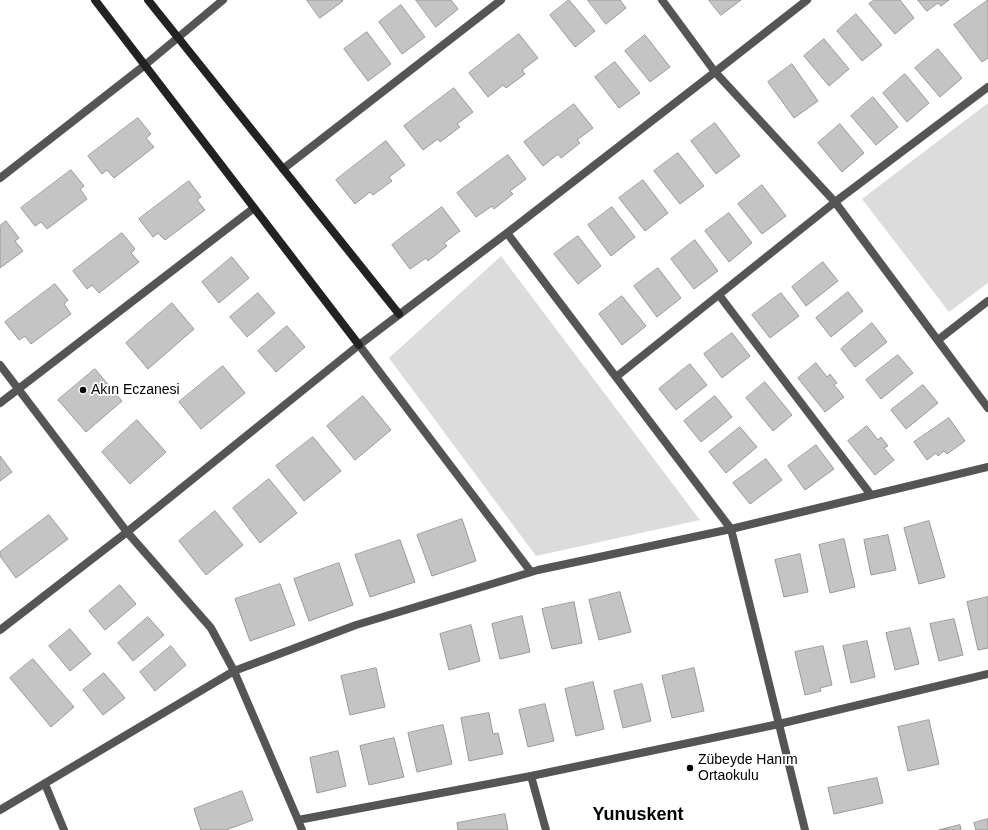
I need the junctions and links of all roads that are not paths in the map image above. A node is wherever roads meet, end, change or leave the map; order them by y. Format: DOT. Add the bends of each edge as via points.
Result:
graph roads {
  1 [pos="95,0"];
  2 [pos="148,0"];
  3 [pos="224,0"];
  4 [pos="501,0"];
  5 [pos="662,0"];
  6 [pos="807,0"];
  7 [pos="178,37"];
  8 [pos="145,65"];
  9 [pos="715,72"];
  10 [pos="988,87"];
  11 [pos="283,169"];
  12 [pos="0,178"];
  13 [pos="836,202"];
  14 [pos="254,208"];
  15 [pos="507,233"];
  16 [pos="719,295"];
  17 [pos="988,301"];
  18 [pos="399,314"];
  19 [pos="938,340"];
  20 [pos="359,345"];
  21 [pos="0,365"];
  22 [pos="616,377"];
  23 [pos="19,390"];
  24 [pos="0,403"];
  25 [pos="988,408"];
  26 [pos="988,467"];
  27 [pos="871,495"];
  28 [pos="731,529"];
  29 [pos="127,532"];
  30 [pos="531,572"];
  31 [pos="0,630"];
  32 [pos="234,671"];
  33 [pos="988,674"];
  34 [pos="778,724"];
  35 [pos="531,776"];
  36 [pos="44,784"];
  37 [pos="0,810"];
  38 [pos="298,820"];
  39 [pos="64,830"];
  40 [pos="302,830"];
  41 [pos="546,830"];
  42 [pos="805,830"];
  1 -- 8 [label="street"];
  2 -- 7 [label="street"];
  3 -- 7 [label="street"];
  4 -- 11 [label="street"];
  5 -- 9 [label="street"];
  6 -- 9 [label="street"];
  7 -- 8 [label="street"];
  7 -- 11 [label="street"];
  8 -- 12 [label="street"];
  8 -- 14 [label="street"];
  9 -- 13 [label="street"];
  9 -- 15 [label="street"];
  10 -- 13 [label="street"];
  11 -- 18 [label="street"];
  13 -- 16 [label="street"];
  13 -- 19 [label="street"];
  14 -- 20 [label="street"];
  14 -- 23 [label="street"];
  15 -- 18 [label="street"];
  15 -- 22 [label="street"];
  16 -- 22 [label="street"];
  16 -- 27 [label="street"];
  17 -- 19 [label="street"];
  18 -- 20 [label="street"];
  19 -- 25 [label="street"];
  20 -- 29 [label="street"];
  20 -- 30 [label="street"];
  21 -- 23 [label="street"];
  22 -- 28 [label="street"];
  23 -- 24 [label="street"];
  23 -- 29 [label="street"];
  26 -- 27 [label="street"];
  27 -- 28 [label="street"];
  28 -- 30 [label="street"];
  28 -- 34 [label="street"];
  29 -- 31 [label="street"];
  29 -- 32 [label="street" via="210,628"];
  30 -- 32 [label="street" via="356,625"];
  32 -- 36 [label="street"];
  32 -- 38 [label="street"];
  33 -- 34 [label="street"];
  34 -- 35 [label="street"];
  34 -- 42 [label="street"];
  35 -- 38 [label="street"];
  35 -- 41 [label="street"];
  36 -- 37 [label="street"];
  36 -- 39 [label="street"];
  38 -- 40 [label="street"];
}
